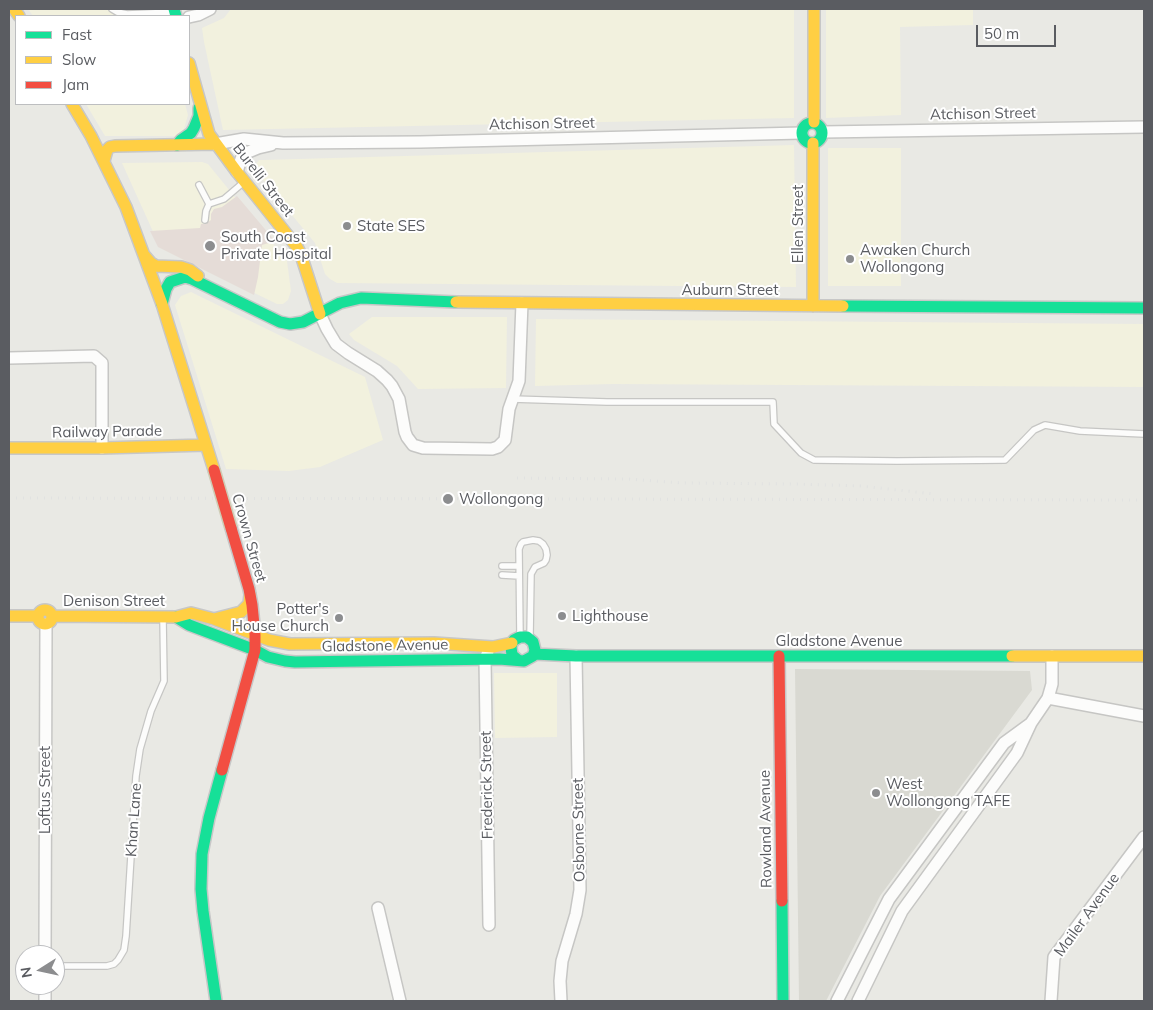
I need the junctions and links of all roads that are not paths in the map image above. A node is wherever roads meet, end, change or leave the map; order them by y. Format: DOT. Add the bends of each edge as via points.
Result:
graph roads {
  1 [pos="112,9"];
  2 [pos="210,9"];
  3 [pos="814,9"];
  4 [pos="175,12"];
  5 [pos="190,17"];
  6 [pos="190,67"];
  7 [pos="198,99"];
  8 [pos="73,105"];
  9 [pos="814,122"];
  10 [pos="1144,127"];
  11 [pos="823,132"];
  12 [pos="802,133"];
  13 [pos="283,143"];
  14 [pos="813,143"];
  15 [pos="215,144"];
  16 [pos="177,146"];
  17 [pos="104,161"];
  18 [pos="237,172"];
  19 [pos="244,182"];
  20 [pos="199,185"];
  21 [pos="209,204"];
  22 [pos="205,220"];
  23 [pos="145,256"];
  24 [pos="204,285"];
  25 [pos="522,303"];
  26 [pos="162,304"];
  27 [pos="814,306"];
  28 [pos="1144,308"];
  29 [pos="320,314"];
  30 [pos="9,358"];
  31 [pos="512,399"];
  32 [pos="1144,434"];
  33 [pos="206,446"];
  34 [pos="9,448"];
  35 [pos="102,448"];
  36 [pos="502,566"];
  37 [pos="519,566"];
  38 [pos="502,575"];
  39 [pos="519,576"];
  40 [pos="250,595"];
  41 [pos="9,616"];
  42 [pos="163,616"];
  43 [pos="176,617"];
  44 [pos="46,619"];
  45 [pos="214,619"];
  46 [pos="255,635"];
  47 [pos="521,640"];
  48 [pos="490,647"];
  49 [pos="254,650"];
  50 [pos="534,654"];
  51 [pos="576,656"];
  52 [pos="779,656"];
  53 [pos="1052,656"];
  54 [pos="1144,656"];
  55 [pos="485,659"];
  56 [pos="518,660"];
  57 [pos="1048,698"];
  58 [pos="1144,716"];
  59 [pos="1031,723"];
  60 [pos="1144,837"];
  61 [pos="378,908"];
  62 [pos="489,925"];
  63 [pos="45,945"];
  64 [pos="65,966"];
  65 [pos="216,1001"];
  66 [pos="400,1001"];
  67 [pos="561,1001"];
  68 [pos="783,1001"];
  69 [pos="837,1001"];
  70 [pos="858,1001"];
  71 [pos="1051,1001"];
  1 -- 4 [label="lane" via="127,14"];
  2 -- 5 [label="street"];
  3 -- 9 [label="main road"];
  6 -- 7 [label="main road, Burelli Street"];
  7 -- 15 [label="main road, Burelli Street"];
  7 -- 16 [label="main road" via="194,128"];
  8 -- 17 [label="main road, Crown Street"];
  9 -- 11 [label="main road"];
  9 -- 12 [label="main road" via="806,124"];
  10 -- 11 [label="street, Atchison Street"];
  11 -- 14 [label="main road" via="820,140"];
  12 -- 13 [label="street, Atchison Street"];
  12 -- 14 [label="main road" via="805,140"];
  13 -- 15 [label="street, Atchison Street" via="244,139"];
  13 -- 18 [label="street, Atchison Street" via="249,151 241,159"];
  14 -- 27 [label="main road, Ellen Street"];
  15 -- 16 [label="main road, Atchison Street"];
  15 -- 18 [label="main road, Burelli Street"];
  16 -- 17 [label="main road, Atchison Street" via="110,147"];
  17 -- 23 [label="main road, Crown Street"];
  18 -- 19 [label="main road, Burelli Street"];
  19 -- 21 [label="lane" via="224,199"];
  19 -- 29 [label="main road, Burelli Street" via="300,252"];
  20 -- 21 [label="lane"];
  21 -- 22 [label="lane"];
  23 -- 24 [label="main road" via="156,266 190,270"];
  23 -- 26 [label="main road, Crown Street"];
  24 -- 26 [label="main road" via="188,278 174,280 168,286"];
  24 -- 29 [label="main road, Auburn Street" via="283,323 299,323"];
  25 -- 27 [label="main road, Auburn Street"];
  25 -- 29 [label="main road, Auburn Street" via="361,298 340,303"];
  25 -- 31 [label="street" via="520,378"];
  26 -- 33 [label="main road, Crown Street"];
  27 -- 28 [label="main road, Auburn Street"];
  29 -- 31 [label="street" via="336,344 388,380 398,399 405,432 413,445 423,448 500,446"];
  30 -- 35 [label="street" via="94,356 102,363"];
  31 -- 32 [label="lane" via="773,402 774,424 801,453 814,460 1005,460 1034,430 1045,425 1080,432"];
  33 -- 35 [label="main road, Railway Parade"];
  33 -- 40 [label="main road, Crown Street, bridge"];
  34 -- 35 [label="main road, Railway Parade"];
  36 -- 37 [label="lane"];
  37 -- 39 [label="lane"];
  37 -- 47 [label="lane" via="521,544 533,540 543,544 547,558 535,567 530,576"];
  38 -- 39 [label="lane"];
  39 -- 47 [label="lane"];
  40 -- 45 [label="main road" via="249,604 241,612"];
  40 -- 46 [label="main road, Crown Street"];
  41 -- 44 [label="main road, Denison Street"];
  42 -- 43 [label="main road, Denison Street"];
  42 -- 44 [label="main road, Denison Street"];
  42 -- 64 [label="lane, Khan Lane" via="164,681 140,749 124,950 114,964 107,966"];
  43 -- 45 [label="main road, Denison Street" via="191,613"];
  43 -- 49 [label="main road, Denison Street"];
  44 -- 63 [label="street, Loftus Street"];
  45 -- 46 [label="main road, Denison Street"];
  46 -- 48 [label="main road, Gladstone Avenue" via="290,644 434,642"];
  46 -- 49 [label="main road, Crown Street"];
  47 -- 48 [label="main road, Gladstone Avenue"];
  47 -- 50 [label="main road" via="535,646"];
  47 -- 56 [label="main road" via="511,651"];
  48 -- 55 [label="street, Frederick Street"];
  49 -- 55 [label="main road, Gladstone Avenue" via="295,662"];
  49 -- 65 [label="main road, Crown Street" via="202,854 203,911"];
  50 -- 51 [label="main road, Gladstone Avenue"];
  50 -- 56 [label="main road" via="527,660"];
  51 -- 52 [label="main road, Gladstone Avenue"];
  51 -- 67 [label="street, Osborne Street" via="580,890 562,961"];
  52 -- 53 [label="main road, Gladstone Avenue"];
  52 -- 68 [label="main road, Rowland Avenue"];
  53 -- 54 [label="main road, Gladstone Avenue"];
  53 -- 57 [label="street" via="1052,684"];
  55 -- 56 [label="main road, Gladstone Avenue"];
  55 -- 62 [label="street, Frederick Street"];
  57 -- 58 [label="street"];
  57 -- 59 [label="street"];
  59 -- 69 [label="street" via="1004,743 889,898"];
  59 -- 70 [label="street" via="1017,753 902,911"];
  60 -- 71 [label="street, Mailer Avenue" via="1054,958"];
  61 -- 66 [label="street"];
}
